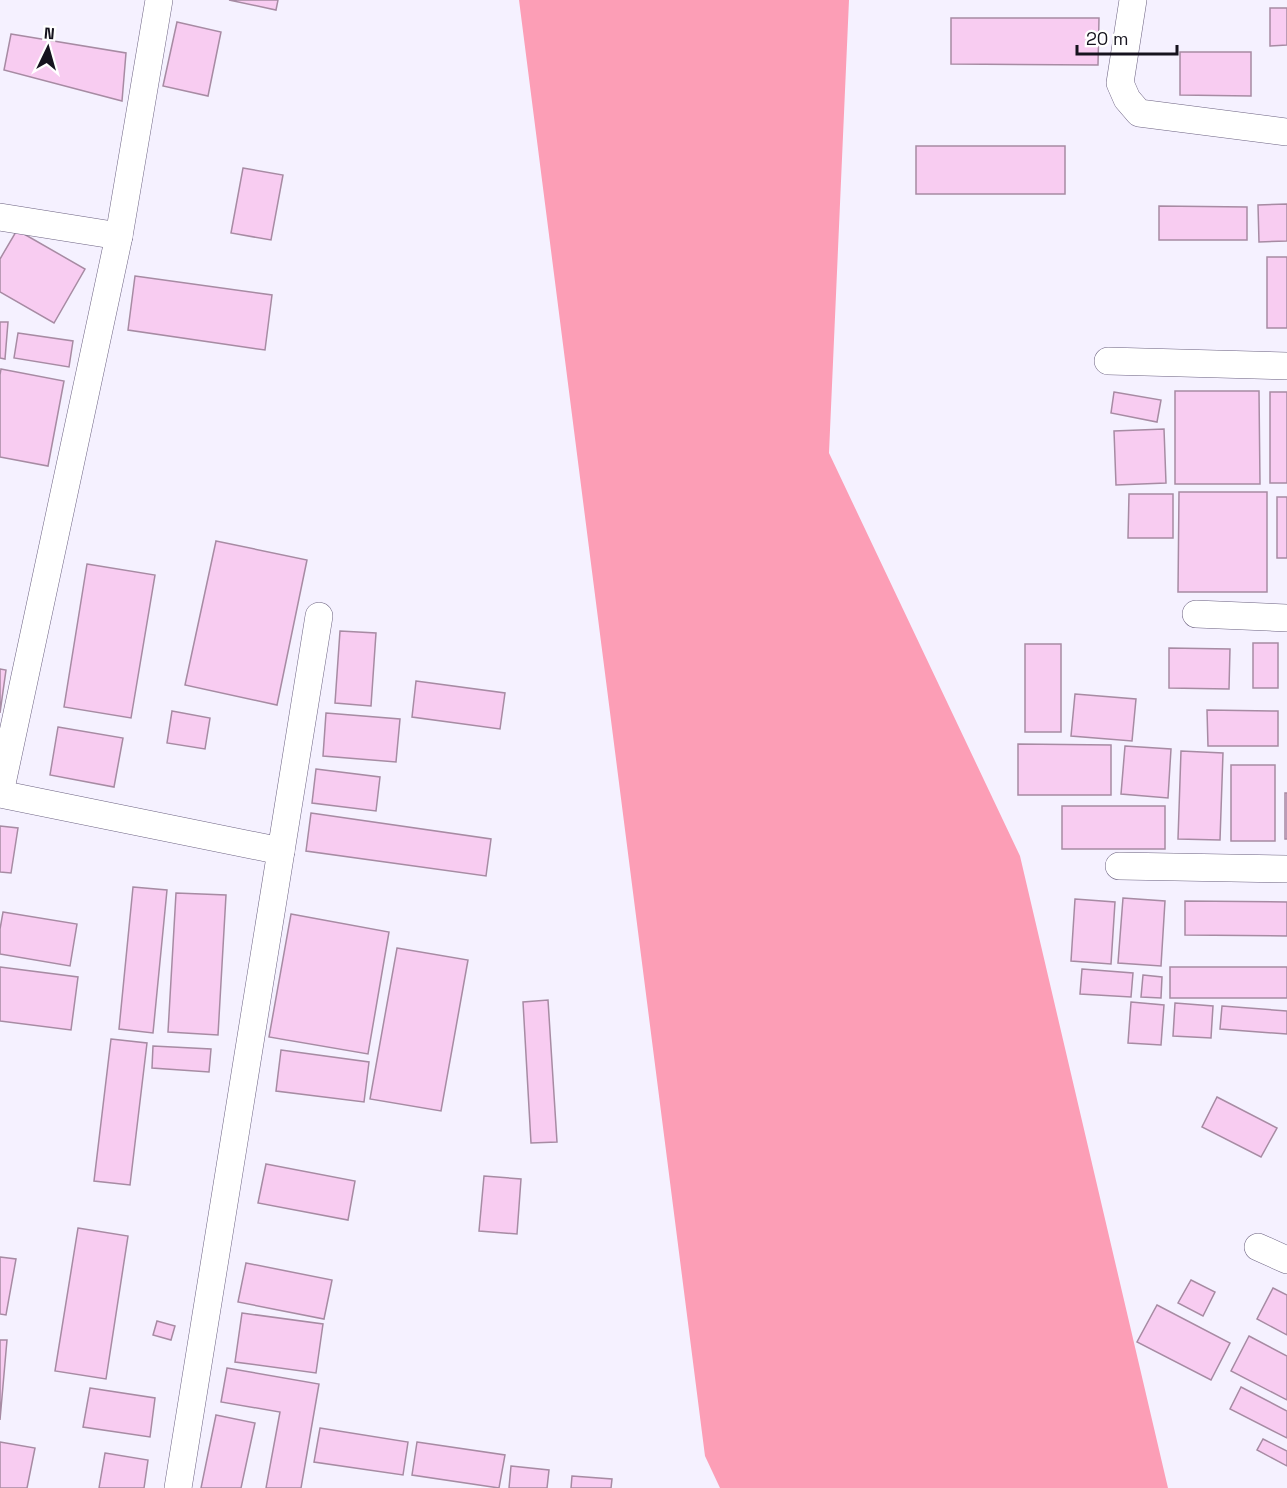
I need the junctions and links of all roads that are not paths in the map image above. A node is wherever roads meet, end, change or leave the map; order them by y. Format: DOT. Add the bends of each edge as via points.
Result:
graph roads {
  1 [pos="159,0"];
  2 [pos="1133,0"];
  3 [pos="1287,132"];
  4 [pos="0,217"];
  5 [pos="119,236"];
  6 [pos="1108,361"];
  7 [pos="1287,366"];
  8 [pos="1196,614"];
  9 [pos="318,616"];
  10 [pos="1287,618"];
  11 [pos="0,794"];
  12 [pos="280,851"];
  13 [pos="1119,866"];
  14 [pos="1287,869"];
  15 [pos="1258,1247"];
  16 [pos="1287,1260"];
  17 [pos="178,1488"];
  1 -- 5 [label="street"];
  2 -- 3 [label="street" via="1120,83 1138,113"];
  4 -- 5 [label="street"];
  5 -- 11 [label="street"];
  6 -- 7 [label="street"];
  8 -- 10 [label="street"];
  9 -- 12 [label="street"];
  11 -- 12 [label="street"];
  12 -- 17 [label="street"];
  13 -- 14 [label="street"];
  15 -- 16 [label="street"];
}
